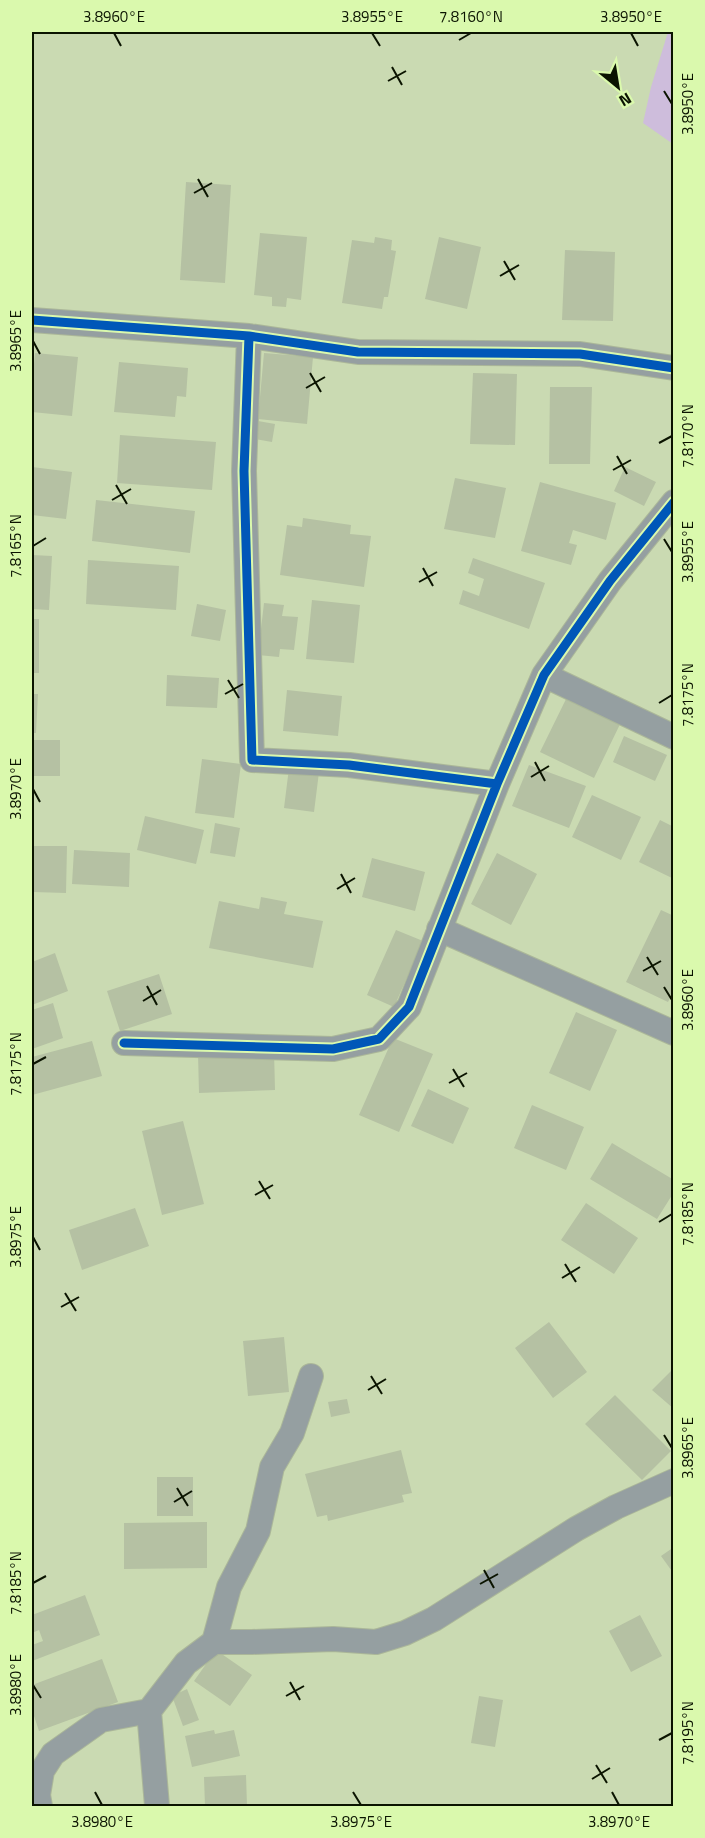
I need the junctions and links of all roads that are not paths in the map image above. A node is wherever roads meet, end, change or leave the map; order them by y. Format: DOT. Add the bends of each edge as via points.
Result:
graph roads {
  1 [pos="32,320"];
  2 [pos="249,336"];
  3 [pos="674,368"];
  4 [pos="674,502"];
  5 [pos="544,675"];
  6 [pos="674,737"];
  7 [pos="497,784"];
  8 [pos="439,929"];
  9 [pos="674,1033"];
  10 [pos="124,1043"];
  11 [pos="311,1376"];
  12 [pos="674,1481"];
  13 [pos="214,1642"];
  14 [pos="149,1711"];
  15 [pos="40,1806"];
  16 [pos="157,1806"];
  1 -- 2 [label="street"];
  2 -- 3 [label="street" via="358,352 580,354"];
  2 -- 7 [label="street" via="244,471 252,760 349,765"];
  4 -- 5 [label="street" via="610,581"];
  5 -- 6 [label="street"];
  5 -- 7 [label="street"];
  7 -- 8 [label="street"];
  8 -- 9 [label="street"];
  8 -- 10 [label="street" via="409,1007 379,1039 333,1049"];
  11 -- 13 [label="street" via="292,1433 272,1467 258,1531 229,1587"];
  12 -- 13 [label="street" via="576,1529 434,1619 405,1633 376,1642"];
  13 -- 14 [label="street" via="186,1663"];
  14 -- 15 [label="street" via="101,1720 53,1755 42,1772"];
  14 -- 16 [label="street"];
}
